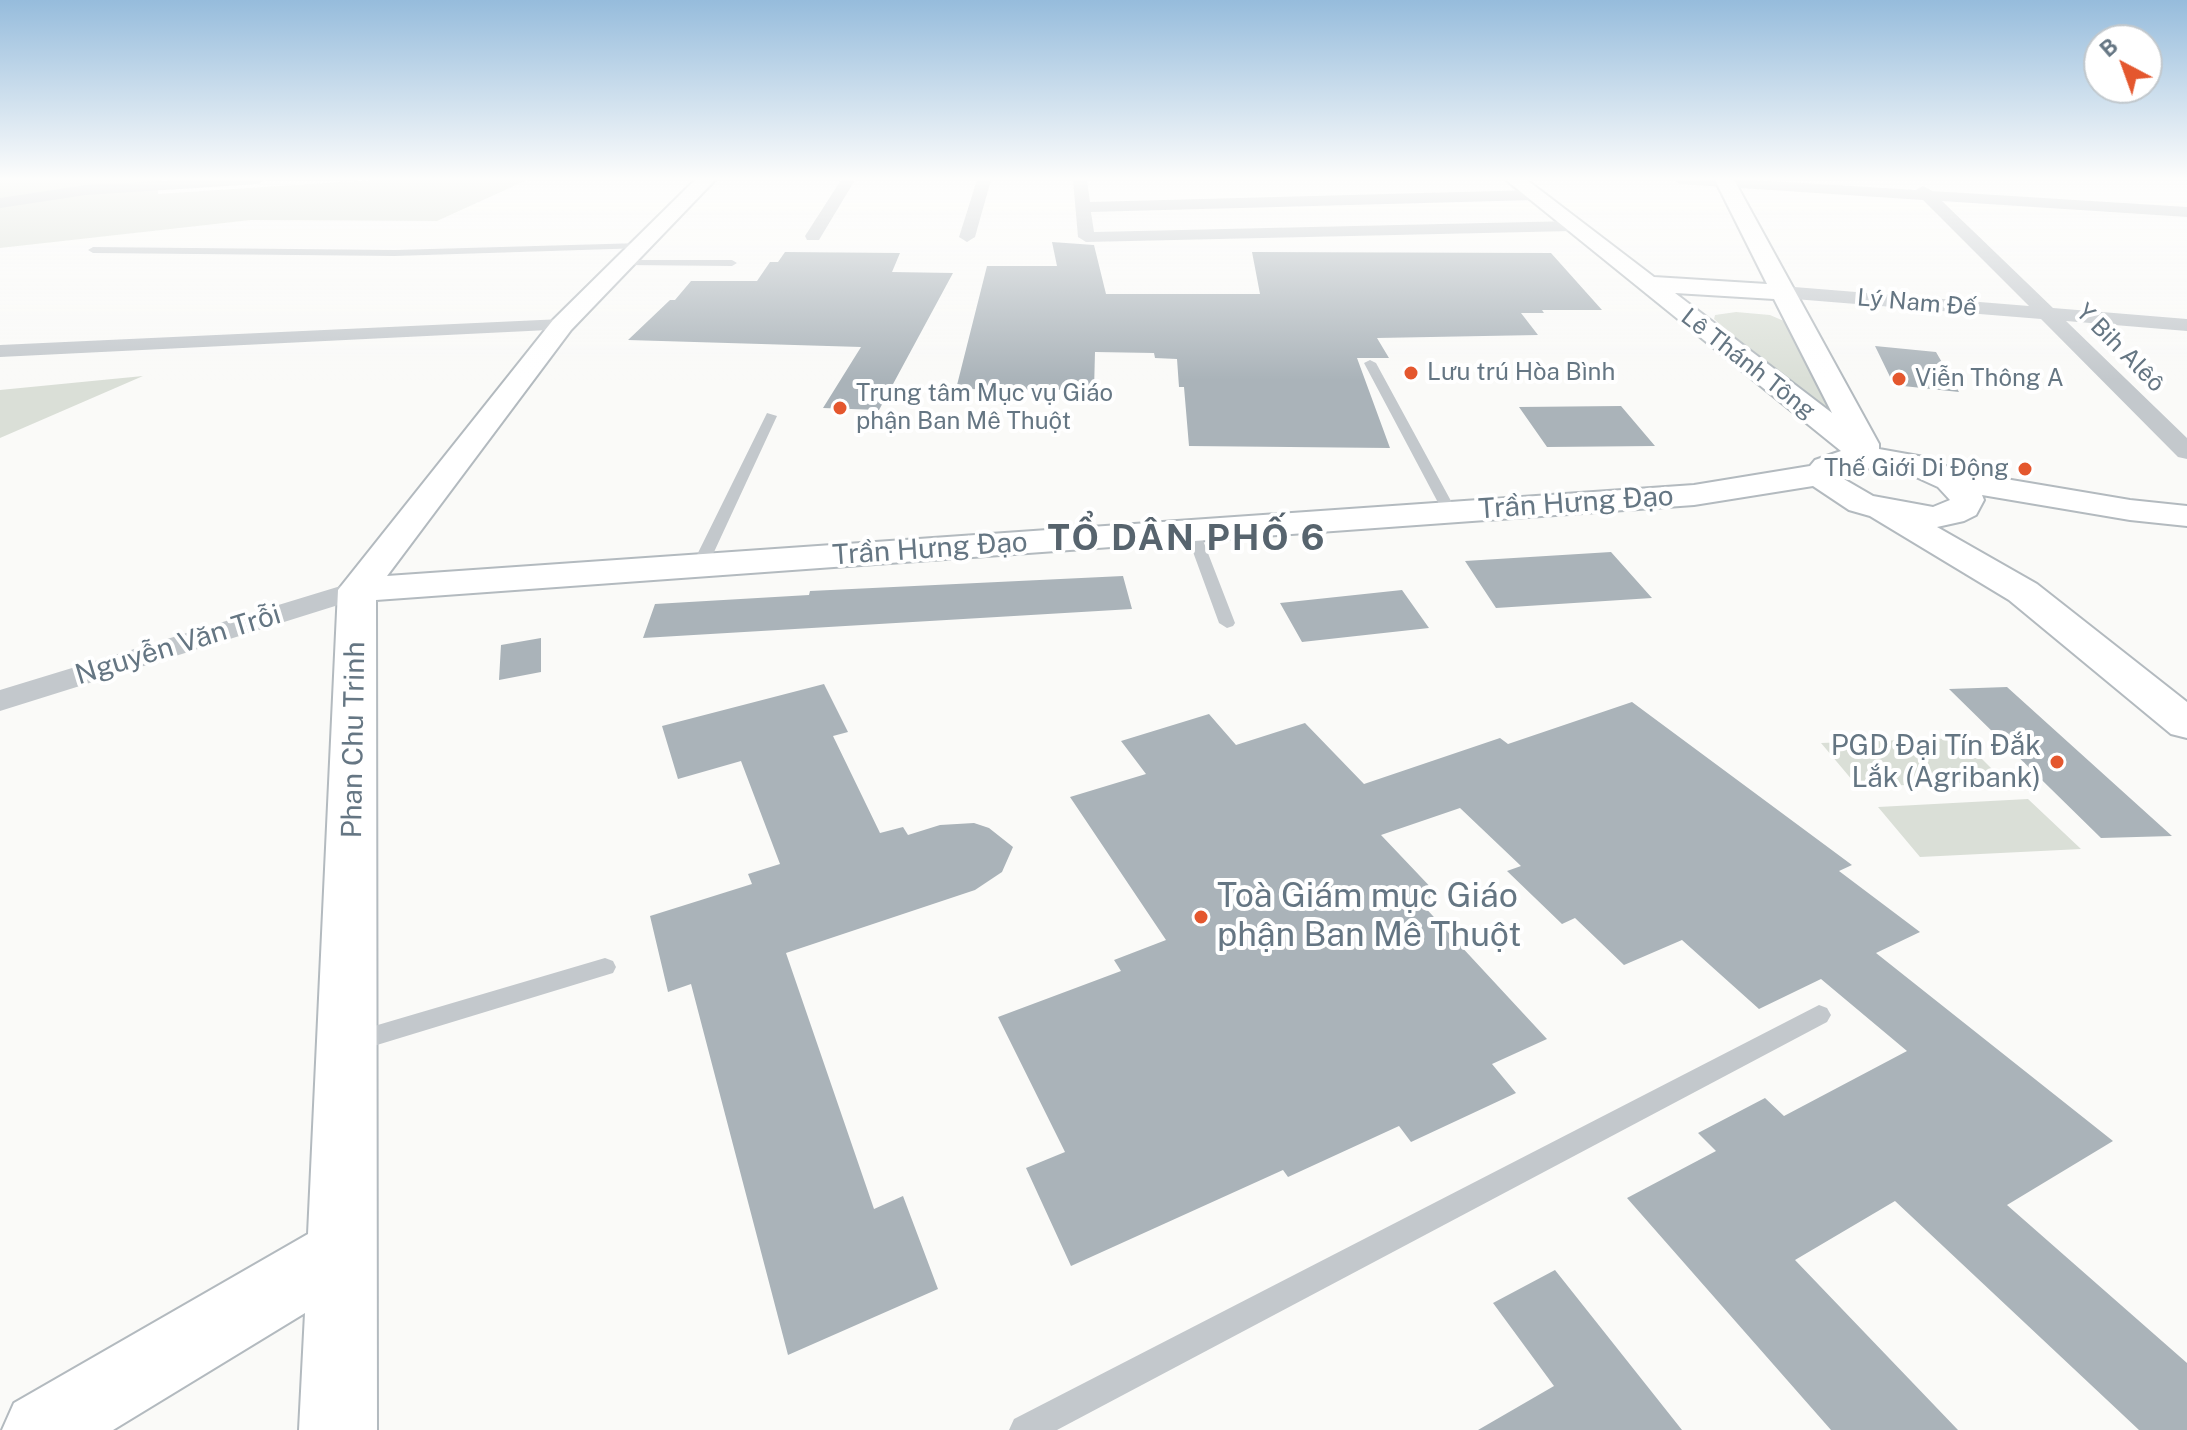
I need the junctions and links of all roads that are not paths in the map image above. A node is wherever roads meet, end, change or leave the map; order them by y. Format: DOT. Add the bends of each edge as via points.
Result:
graph roads {
  1 [pos="640,247"];
  2 [pos="1598,247"];
  3 [pos="1758,247"];
  4 [pos="1980,247"];
  5 [pos="93,250"];
  6 [pos="633,254"];
  7 [pos="732,263"];
  8 [pos="1646,284"];
  9 [pos="1782,292"];
  10 [pos="2050,314"];
  11 [pos="562,325"];
  12 [pos="2187,325"];
  13 [pos="0,351"];
  14 [pos="1370,363"];
  15 [pos="771,416"];
  16 [pos="2187,452"];
  17 [pos="1869,457"];
  18 [pos="1824,474"];
  19 [pos="1694,495"];
  20 [pos="1955,501"];
  21 [pos="1872,507"];
  22 [pos="1450,512"];
  23 [pos="2187,516"];
  24 [pos="1192,530"];
  25 [pos="700,565"];
  26 [pos="357,590"];
  27 [pos="2023,592"];
  28 [pos="1227,623"];
  29 [pos="0,701"];
  30 [pos="2187,724"];
  31 [pos="605,967"];
  32 [pos="1819,1015"];
  33 [pos="347,1044"];
  34 [pos="342,1252"];
  35 [pos="41,1430"];
  36 [pos="338,1430"];
  37 [pos="1025,1430"];
  1 -- 6 [label="main road"];
  2 -- 8 [label="main road, Lê Thánh Tông"];
  3 -- 9 [label="main road"];
  4 -- 10 [label="street, Y Bih Alêô"];
  5 -- 6 [label="lane"];
  6 -- 7 [label="lane"];
  6 -- 11 [label="main road"];
  8 -- 9 [label="main road, Lý Nam Đế"];
  8 -- 17 [label="main road, Lê Thánh Tông"];
  9 -- 10 [label="street, Lý Nam Đế"];
  9 -- 17 [label="main road"];
  10 -- 12 [label="street, Lý Nam Đế"];
  10 -- 16 [label="street, Y Bih Alêô"];
  11 -- 13 [label="street"];
  11 -- 26 [label="main road"];
  14 -- 22 [label="lane"];
  15 -- 25 [label="lane"];
  17 -- 18 [label="main road, Trần Hưng Đạo" via="1835,461"];
  17 -- 20 [label="main road" via="1913,464"];
  18 -- 19 [label="main road, Trần Hưng Đạo"];
  18 -- 21 [label="main road" via="1835,489"];
  19 -- 21 [label="main road, Trần Hưng Đạo"];
  19 -- 22 [label="main road, Trần Hưng Đạo"];
  20 -- 21 [label="main road, Trần Hưng Đạo" via="1933,517"];
  20 -- 23 [label="main road"];
  20 -- 27 [label="main road"];
  21 -- 27 [label="main road"];
  22 -- 24 [label="main road, Trần Hưng Đạo"];
  24 -- 25 [label="main road, Trần Hưng Đạo"];
  24 -- 28 [label="lane"];
  25 -- 26 [label="main road, Trần Hưng Đạo"];
  26 -- 29 [label="street, Nguyễn Văn Trỗi"];
  26 -- 33 [label="main road, Phan Chu Trinh"];
  27 -- 30 [label="main road"];
  31 -- 33 [label="lane"];
  32 -- 37 [label="lane"];
  33 -- 34 [label="main road, Phan Chu Trinh"];
  34 -- 35 [label="main road"];
  34 -- 36 [label="main road, Phan Chu Trinh"];
}
